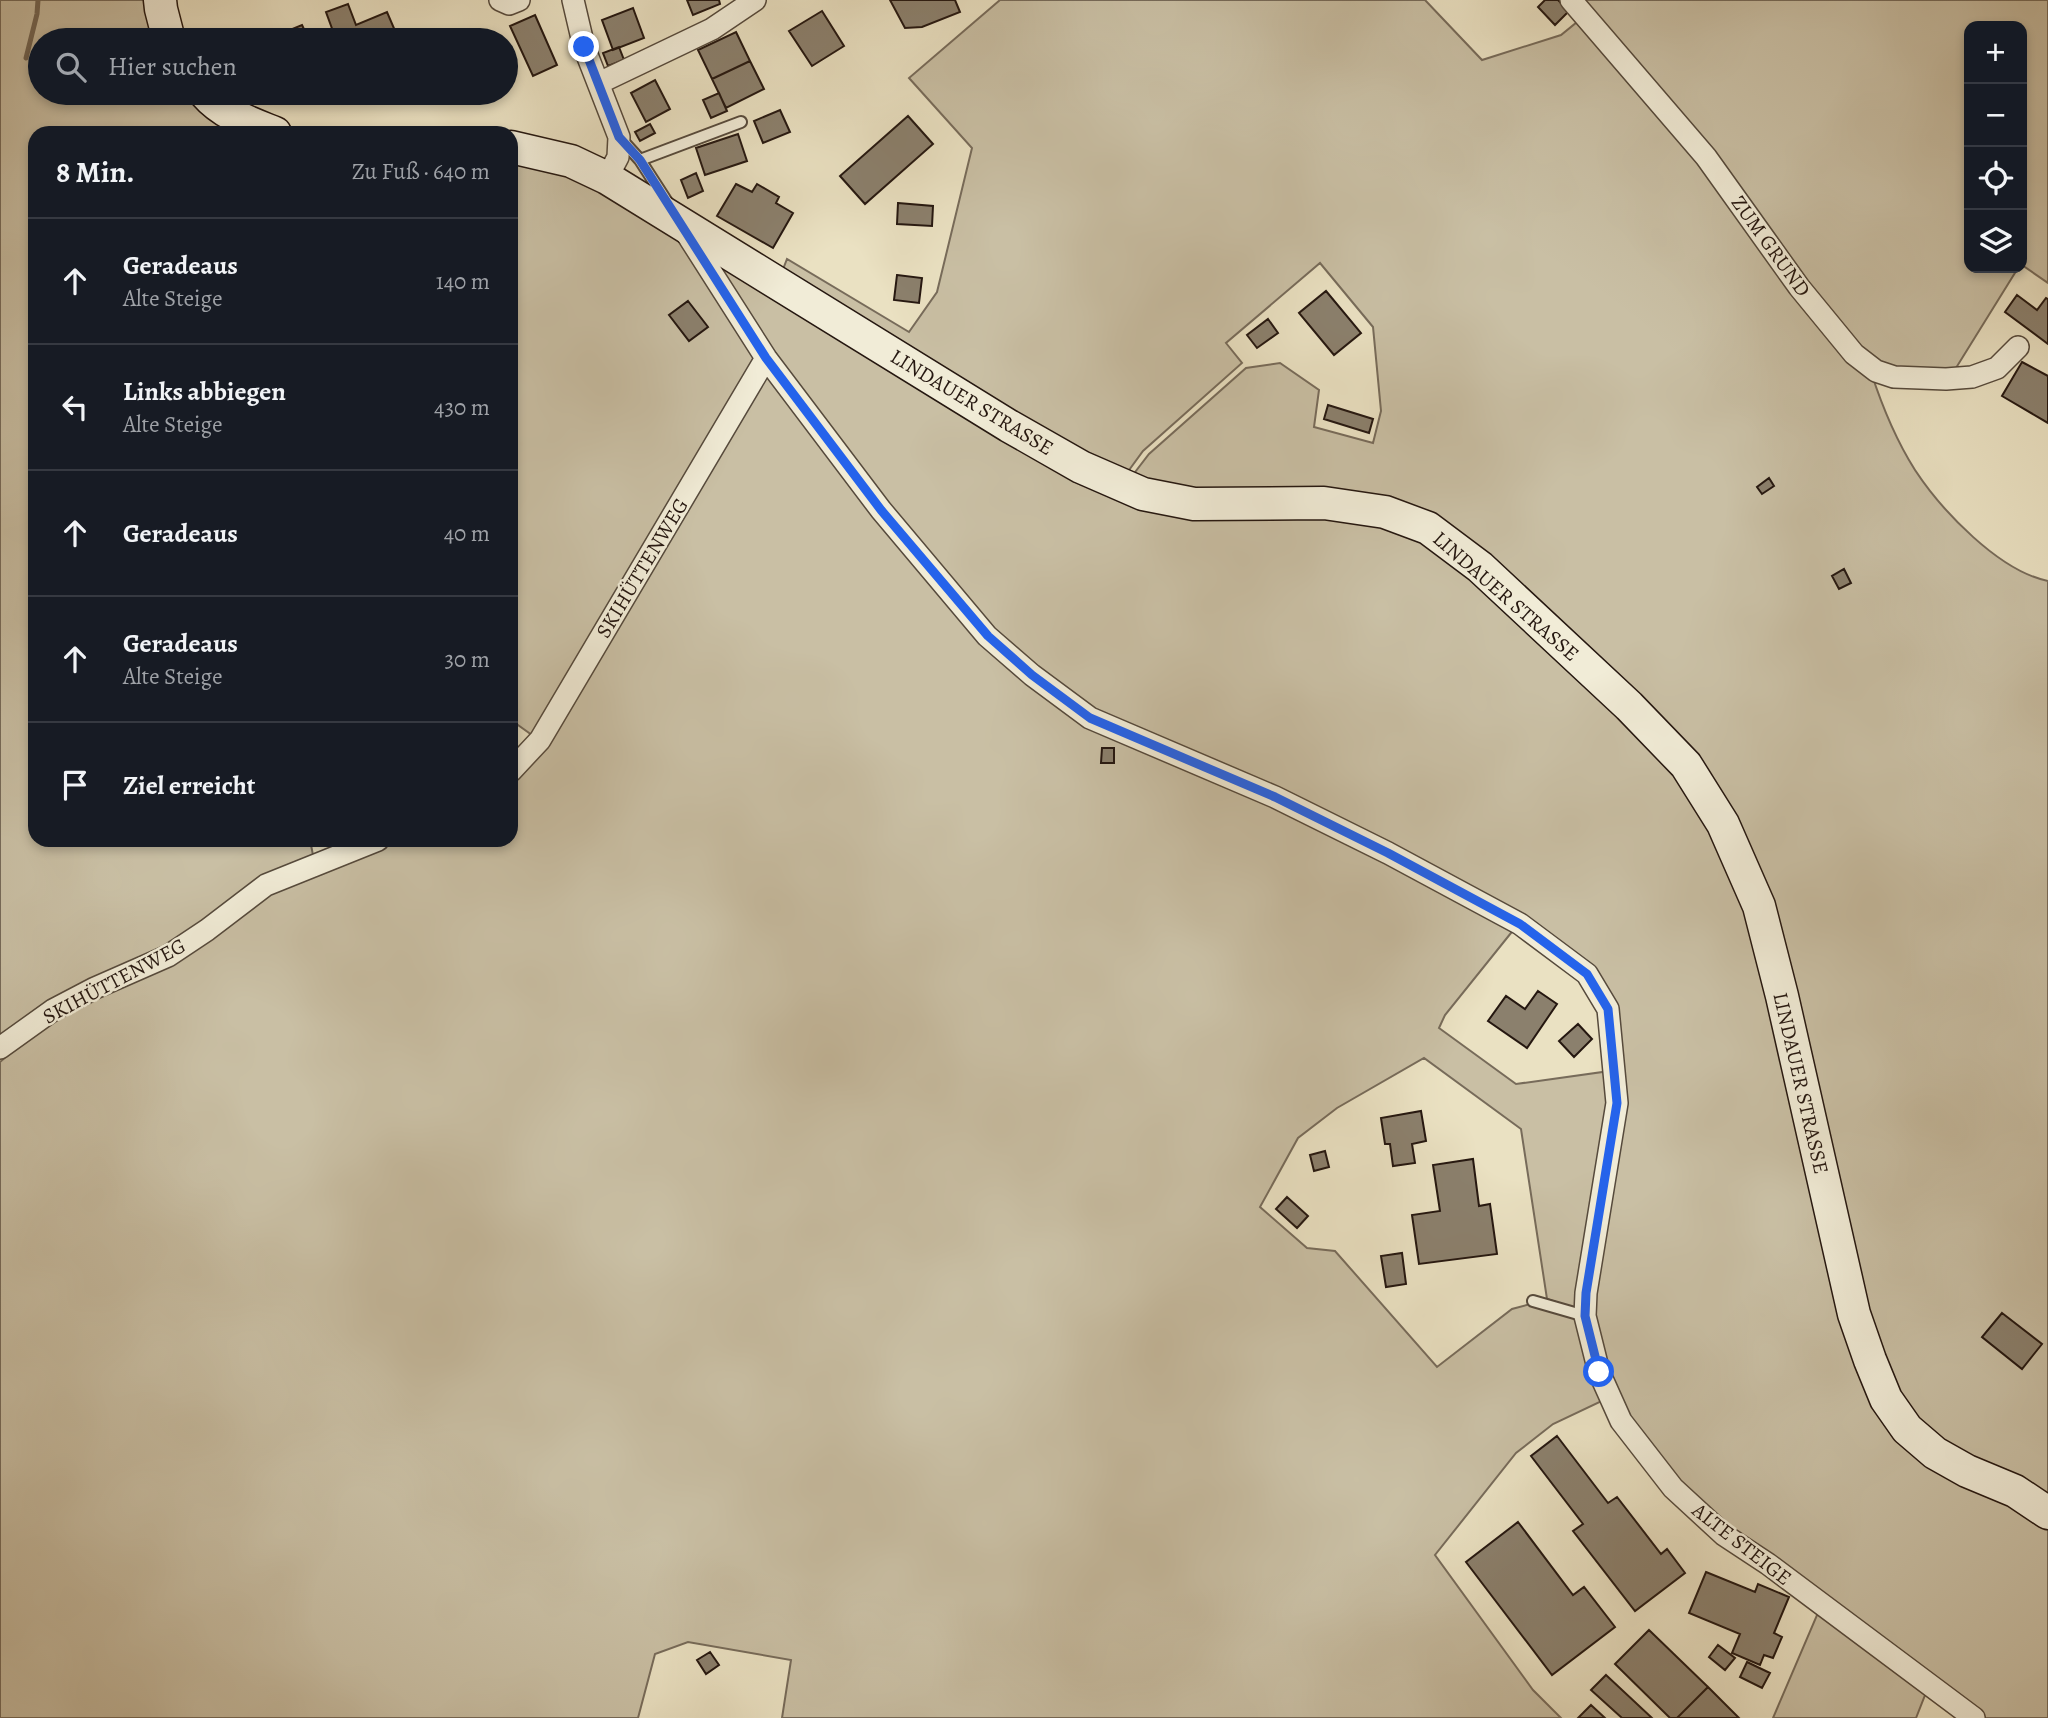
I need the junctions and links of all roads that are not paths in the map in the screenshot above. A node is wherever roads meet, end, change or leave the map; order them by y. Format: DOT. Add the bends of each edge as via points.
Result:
graph roads {
  1 [pos="160,0"];
  2 [pos="500,0"];
  3 [pos="519,0"];
  4 [pos="572,0"];
  5 [pos="755,0"];
  6 [pos="1571,0"];
  7 [pos="166,28"];
  8 [pos="599,83"];
  9 [pos="218,105"];
  10 [pos="741,122"];
  11 [pos="257,126"];
  12 [pos="619,137"];
  13 [pos="518,149"];
  14 [pos="640,160"];
  15 [pos="607,177"];
  16 [pos="680,223"];
  17 [pos="2018,347"];
  18 [pos="766,358"];
  19 [pos="518,764"];
  20 [pos="361,847"];
  21 [pos="0,1048"];
  22 [pos="1534,1301"];
  23 [pos="1585,1316"];
  24 [pos="2048,1513"];
  25 [pos="1974,1718"];
  1 -- 7 [label="main road"];
  2 -- 3 [label="street" via="509,4"];
  4 -- 8 [label="street"];
  5 -- 8 [label="street" via="712,29"];
  6 -- 17 [label="street, ZUM GRUND" via="1706,157 1845,344 1875,371 1894,377 1972,377 1997,368"];
  8 -- 12 [label="street"];
  9 -- 11 [label="main road"];
  10 -- 14 [label="lane"];
  12 -- 14 [label="lane"];
  12 -- 15 [label="street" via="618,157"];
  13 -- 15 [label="main road, LINDAUER STRASSE" via="571,161"];
  14 -- 16 [label="lane"];
  15 -- 16 [label="main road, LINDAUER STRASSE"];
  16 -- 18 [label="street, ALTE STEIGE"];
  16 -- 24 [label="main road, LINDAUER STRASSE" via="1009,426 1082,467 1143,494 1194,504 1324,503 1385,512 1427,528 1479,567 1629,706 1686,765 1723,824 1759,906 1843,1268 1858,1326 1886,1399 1907,1429 1936,1453 2015,1491"];
  18 -- 19 [label="street, SKIHÜTTENWEG" via="540,740"];
  18 -- 23 [label="street, ALTE STEIGE" via="890,521 988,636 1032,675 1090,718 1275,797 1496,911 1587,974 1608,1009 1617,1103"];
  20 -- 21 [label="street, SKIHÜTTENWEG" via="266,885 168,956 54,1010"];
  22 -- 23 [label="lane"];
  23 -- 25 [label="street, ALTE STEIGE" via="1599,1372 1621,1421 1673,1488 1724,1535"];
}
